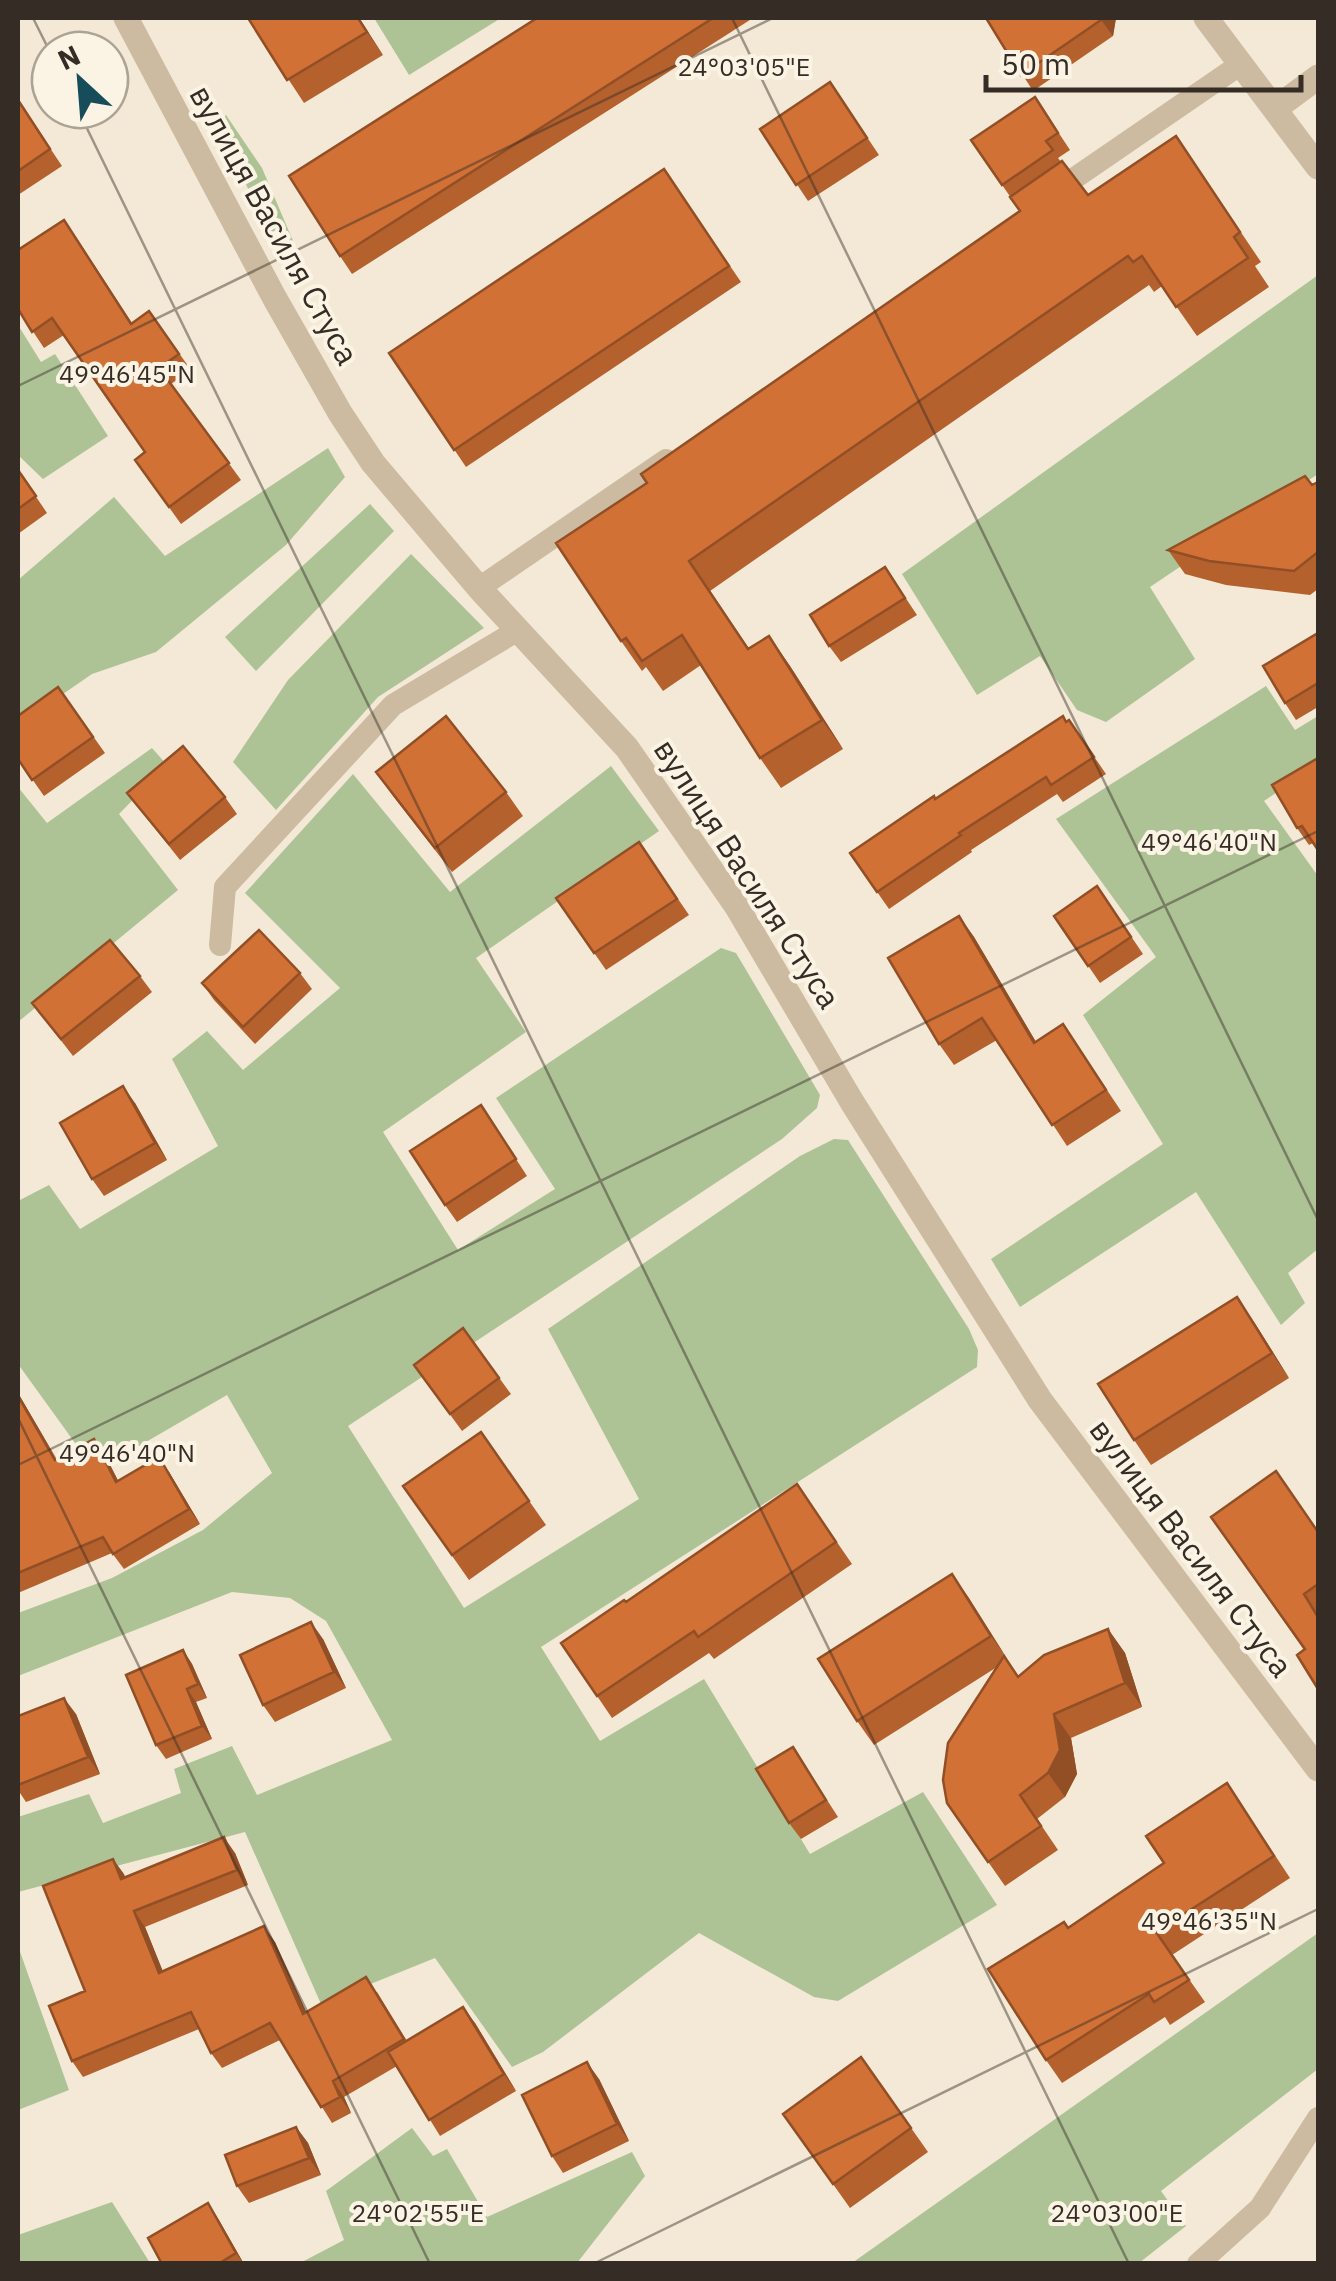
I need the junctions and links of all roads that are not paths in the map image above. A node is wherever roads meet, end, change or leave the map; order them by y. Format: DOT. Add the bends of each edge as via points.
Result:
graph roads {
  1 [pos="126,18"];
  2 [pos="1206,18"];
  3 [pos="1241,64"];
  4 [pos="1318,77"];
  5 [pos="1276,108"];
  6 [pos="1318,166"];
  7 [pos="1031,208"];
  8 [pos="692,442"];
  9 [pos="479,588"];
  10 [pos="518,630"];
  11 [pos="220,945"];
  12 [pos="1318,1769"];
  13 [pos="1318,2118"];
  14 [pos="1198,2264"];
  1 -- 9 [label="street, вулиця Василя Стуса" via="340,412 394,490"];
  2 -- 3 [label="street"];
  3 -- 5 [label="street"];
  3 -- 7 [label="lane"];
  4 -- 5 [label="street"];
  5 -- 6 [label="street"];
  8 -- 9 [label="lane"];
  9 -- 10 [label="street, вулиця Василя Стуса"];
  10 -- 11 [label="lane" via="393,704 225,888"];
  10 -- 12 [label="street, вулиця Василя Стуса" via="627,748 737,907 1040,1400"];
  13 -- 14 [label="lane" via="1260,2208"];
}
